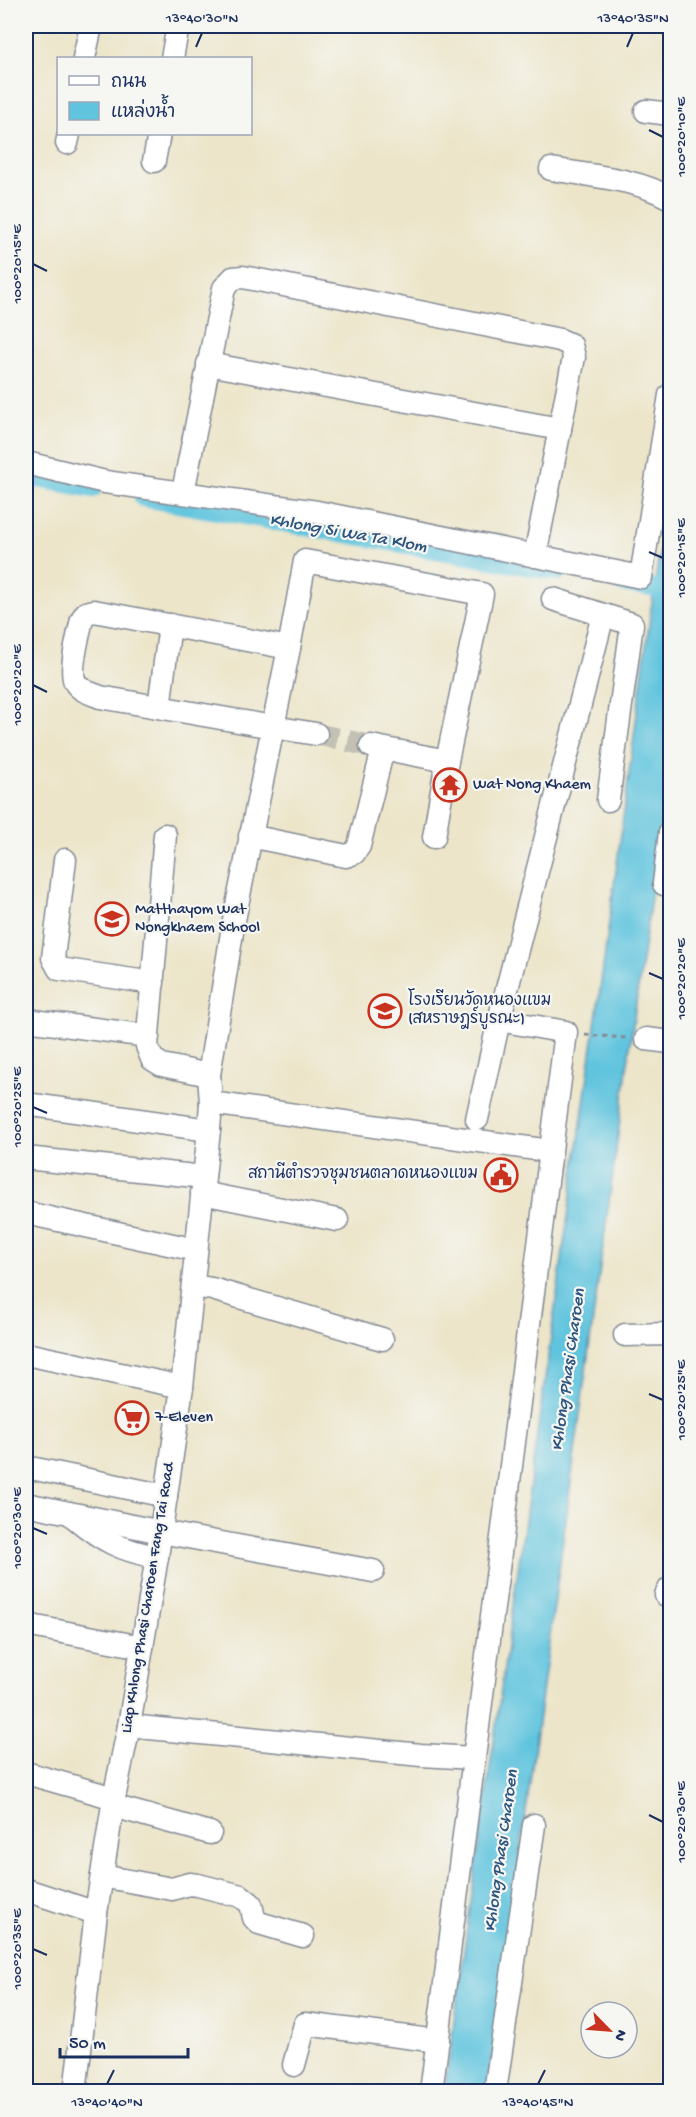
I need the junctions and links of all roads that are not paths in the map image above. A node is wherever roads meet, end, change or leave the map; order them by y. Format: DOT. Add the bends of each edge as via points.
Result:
graph roads {
  1 [pos="91,26"];
  2 [pos="178,26"];
  3 [pos="84,57"];
  4 [pos="172,57"];
  5 [pos="646,111"];
  6 [pos="670,114"];
  7 [pos="159,135"];
  8 [pos="154,161"];
  9 [pos="551,169"];
  10 [pos="670,198"];
  11 [pos="208,364"];
  12 [pos="670,395"];
  13 [pos="560,429"];
  14 [pos="26,463"];
  15 [pos="183,492"];
  16 [pos="535,556"];
  17 [pos="553,600"];
  18 [pos="603,615"];
  19 [pos="170,625"];
  20 [pos="289,648"];
  21 [pos="159,707"];
  22 [pos="273,727"];
  23 [pos="316,734"];
  24 [pos="447,761"];
  25 [pos="608,800"];
  26 [pos="670,832"];
  27 [pos="165,835"];
  28 [pos="250,836"];
  29 [pos="434,837"];
  30 [pos="65,861"];
  31 [pos="664,884"];
  32 [pos="153,983"];
  33 [pos="26,1020"];
  34 [pos="499,1020"];
  35 [pos="148,1036"];
  36 [pos="646,1039"];
  37 [pos="670,1042"];
  38 [pos="209,1075"];
  39 [pos="211,1103"];
  40 [pos="26,1104"];
  41 [pos="477,1119"];
  42 [pos="209,1130"];
  43 [pos="550,1151"];
  44 [pos="26,1158"];
  45 [pos="203,1185"];
  46 [pos="26,1213"];
  47 [pos="337,1220"];
  48 [pos="196,1250"];
  49 [pos="193,1286"];
  50 [pos="670,1334"];
  51 [pos="625,1335"];
  52 [pos="382,1339"];
  53 [pos="26,1354"];
  54 [pos="182,1387"];
  55 [pos="26,1467"];
  56 [pos="166,1496"];
  57 [pos="26,1504"];
  58 [pos="68,1513"];
  59 [pos="161,1532"];
  60 [pos="157,1557"];
  61 [pos="373,1571"];
  62 [pos="26,1625"];
  63 [pos="142,1647"];
  64 [pos="129,1726"];
  65 [pos="474,1758"];
  66 [pos="26,1773"];
  67 [pos="114,1802"];
  68 [pos="534,1825"];
  69 [pos="210,1833"];
  70 [pos="102,1876"];
  71 [pos="26,1890"];
  72 [pos="96,1913"];
  73 [pos="303,1936"];
  74 [pos="438,2041"];
  75 [pos="294,2066"];
  76 [pos="75,2091"];
  77 [pos="431,2091"];
  78 [pos="495,2091"];
  1 -- 3 [label="street"];
  2 -- 4 [label="street"];
  5 -- 6 [label="street"];
  7 -- 8 [label="street"];
  9 -- 10 [label="street" via="637,184"];
  11 -- 13 [label="street"];
  11 -- 13 [label="street" via="224,288 232,278 243,277 571,345 574,357"];
  11 -- 15 [label="street"];
  12 -- 16 [label="street" via="641,577"];
  13 -- 16 [label="street"];
  14 -- 15 [label="street" via="105,482"];
  15 -- 16 [label="street" via="317,512"];
  17 -- 18 [label="street"];
  18 -- 25 [label="street" via="632,624"];
  18 -- 34 [label="street"];
  19 -- 20 [label="street"];
  19 -- 21 [label="street"];
  19 -- 21 [label="street" via="94,611 86,613 73,674 83,690 100,697"];
  20 -- 22 [label="street, Liap Khlong Phasi Charoen Fang Tai Road"];
  20 -- 24 [label="street, Liap Khlong Phasi Charoen Fang Tai Road" via="304,561 482,594"];
  21 -- 22 [label="street"];
  22 -- 23 [label="street"];
  22 -- 28 [label="street, Liap Khlong Phasi Charoen Fang Tai Road"];
  24 -- 28 [label="street" via="377,747 359,846 354,853 346,856"];
  24 -- 29 [label="street"];
  26 -- 31 [label="street"];
  27 -- 32 [label="street"];
  28 -- 38 [label="street, Liap Khlong Phasi Charoen Fang Tai Road"];
  30 -- 32 [label="street" via="52,958 59,969"];
  32 -- 35 [label="street"];
  33 -- 35 [label="street"];
  34 -- 41 [label="street"];
  34 -- 43 [label="street" via="566,1032"];
  35 -- 38 [label="street" via="152,1059 162,1065"];
  36 -- 37 [label="street"];
  38 -- 39 [label="street, Liap Khlong Phasi Charoen Fang Tai Road"];
  39 -- 42 [label="street, Liap Khlong Phasi Charoen Fang Tai Road"];
  39 -- 43 [label="street"];
  40 -- 42 [label="street"];
  42 -- 45 [label="street, Liap Khlong Phasi Charoen Fang Tai Road"];
  43 -- 65 [label="street"];
  44 -- 45 [label="street"];
  45 -- 47 [label="street"];
  45 -- 48 [label="street, Liap Khlong Phasi Charoen Fang Tai Road"];
  46 -- 48 [label="street"];
  48 -- 49 [label="street, Liap Khlong Phasi Charoen Fang Tai Road"];
  49 -- 52 [label="street"];
  49 -- 54 [label="street, Liap Khlong Phasi Charoen Fang Tai Road"];
  50 -- 51 [label="street"];
  53 -- 54 [label="street"];
  54 -- 56 [label="street, Liap Khlong Phasi Charoen Fang Tai Road"];
  55 -- 56 [label="street"];
  56 -- 59 [label="street, Liap Khlong Phasi Charoen Fang Tai Road"];
  57 -- 58 [label="street"];
  58 -- 59 [label="street"];
  58 -- 60 [label="street" via="110,1543"];
  59 -- 60 [label="street, Liap Khlong Phasi Charoen Fang Tai Road"];
  59 -- 61 [label="street"];
  60 -- 63 [label="street, Liap Khlong Phasi Charoen Fang Tai Road"];
  62 -- 63 [label="street"];
  63 -- 64 [label="street, Liap Khlong Phasi Charoen Fang Tai Road"];
  64 -- 65 [label="street"];
  64 -- 67 [label="street, Liap Khlong Phasi Charoen Fang Tai Road"];
  65 -- 74 [label="street"];
  66 -- 67 [label="street"];
  67 -- 69 [label="street"];
  67 -- 70 [label="street, Liap Khlong Phasi Charoen Fang Tai Road"];
  68 -- 78 [label="street"];
  70 -- 72 [label="street, Liap Khlong Phasi Charoen Fang Tai Road"];
  70 -- 73 [label="street" via="172,1889 198,1885 241,1896 251,1904 259,1923"];
  71 -- 72 [label="street"];
  72 -- 76 [label="street, Liap Khlong Phasi Charoen Fang Tai Road"];
  74 -- 75 [label="street" via="305,2024"];
  74 -- 77 [label="street"];
}
